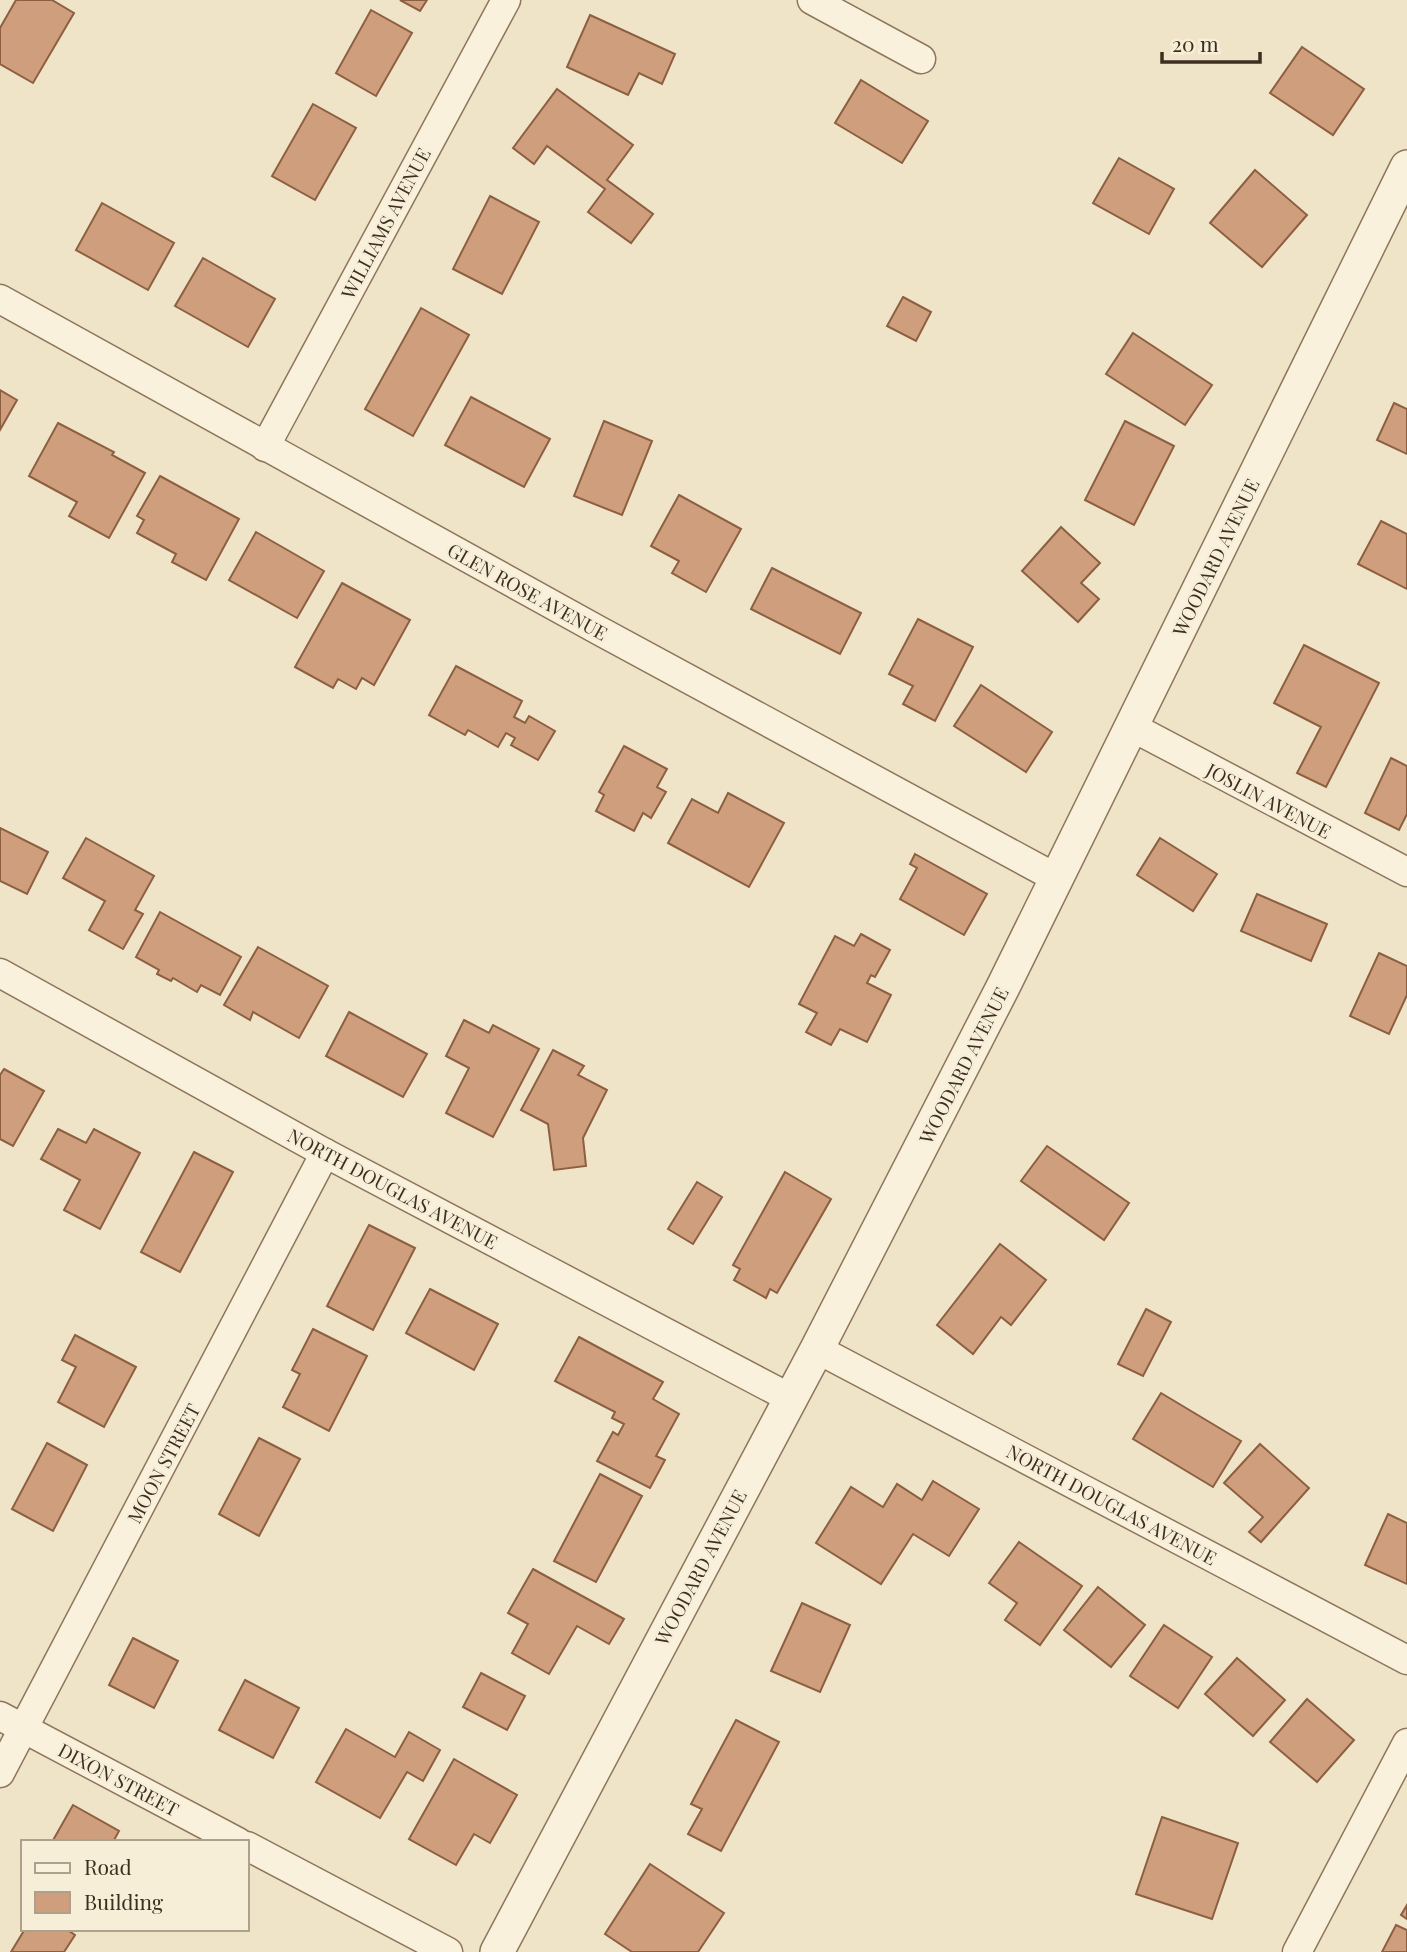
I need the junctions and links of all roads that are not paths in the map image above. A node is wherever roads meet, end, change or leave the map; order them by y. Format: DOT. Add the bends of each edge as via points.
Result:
graph roads {
  1 [pos="506,0"];
  2 [pos="811,0"];
  3 [pos="921,59"];
  4 [pos="1407,167"];
  5 [pos="0,299"];
  6 [pos="265,447"];
  7 [pos="1132,727"];
  8 [pos="1407,872"];
  9 [pos="1058,879"];
  10 [pos="0,972"];
  11 [pos="325,1153"];
  12 [pos="817,1349"];
  13 [pos="790,1398"];
  14 [pos="1407,1660"];
  15 [pos="12,1722"];
  16 [pos="1407,1743"];
  17 [pos="0,1773"];
  18 [pos="234,1840"];
  19 [pos="248,1847"];
  20 [pos="448,1952"];
  21 [pos="497,1952"];
  22 [pos="1297,1952"];
  1 -- 6 [label="street, WILLIAMS AVENUE"];
  2 -- 3 [label="street"];
  4 -- 7 [label="street, WOODARD AVENUE"];
  5 -- 6 [label="street, GLEN ROSE AVENUE"];
  6 -- 9 [label="street, GLEN ROSE AVENUE"];
  7 -- 8 [label="street, JOSLIN AVENUE"];
  7 -- 9 [label="street, WOODARD AVENUE"];
  9 -- 12 [label="street, WOODARD AVENUE"];
  10 -- 11 [label="street, NORTH DOUGLAS AVENUE"];
  11 -- 13 [label="street, NORTH DOUGLAS AVENUE"];
  11 -- 15 [label="street, MOON STREET"];
  12 -- 13 [label="street, WOODARD AVENUE"];
  12 -- 14 [label="street, NORTH DOUGLAS AVENUE"];
  13 -- 21 [label="street, WOODARD AVENUE"];
  15 -- 17 [label="street, MOON STREET"];
  15 -- 18 [label="street, DIXON STREET"];
  16 -- 22 [label="street"];
  19 -- 20 [label="street"];
}
